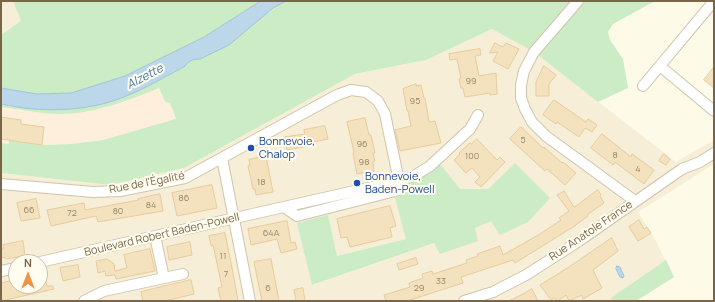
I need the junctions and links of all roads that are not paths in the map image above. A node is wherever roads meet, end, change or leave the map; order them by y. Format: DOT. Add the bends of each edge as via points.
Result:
graph roads {
  1 [pos="578,1"];
  2 [pos="714,1"];
  3 [pos="660,66"];
  4 [pos="643,86"];
  5 [pos="714,111"];
  6 [pos="478,115"];
  7 [pos="714,153"];
  8 [pos="222,158"];
  9 [pos="399,181"];
  10 [pos="1,184"];
  11 [pos="635,201"];
  12 [pos="234,218"];
  13 [pos="155,236"];
  14 [pos="48,260"];
  15 [pos="183,274"];
  16 [pos="164,278"];
  17 [pos="84,301"];
  18 [pos="250,301"];
  19 [pos="464,301"];
  1 -- 11 [label="street" via="534,52 520,85 521,98 532,122 546,136"];
  2 -- 3 [label="street"];
  3 -- 4 [label="street"];
  3 -- 5 [label="street"];
  6 -- 9 [label="street, Boulevard Robert Baden-Powell" via="470,130 430,166 414,176"];
  7 -- 11 [label="street, Rue Anatole France" via="682,169"];
  8 -- 9 [label="street, Rue de l'Égalité" via="337,95 351,90 366,92 378,101 385,114"];
  8 -- 10 [label="street, Rue de l'Égalité" via="185,178 120,191 93,192"];
  8 -- 12 [label="street"];
  9 -- 12 [label="street, Boulevard Robert Baden-Powell" via="399,190 296,216 284,207"];
  11 -- 19 [label="street, Rue Anatole France" via="526,275 493,292"];
  12 -- 13 [label="street, Boulevard Robert Baden-Powell"];
  12 -- 18 [label="street"];
  13 -- 14 [label="street, Boulevard Robert Baden-Powell"];
  13 -- 16 [label="street"];
  15 -- 16 [label="street"];
  16 -- 17 [label="street" via="104,291"];
}
